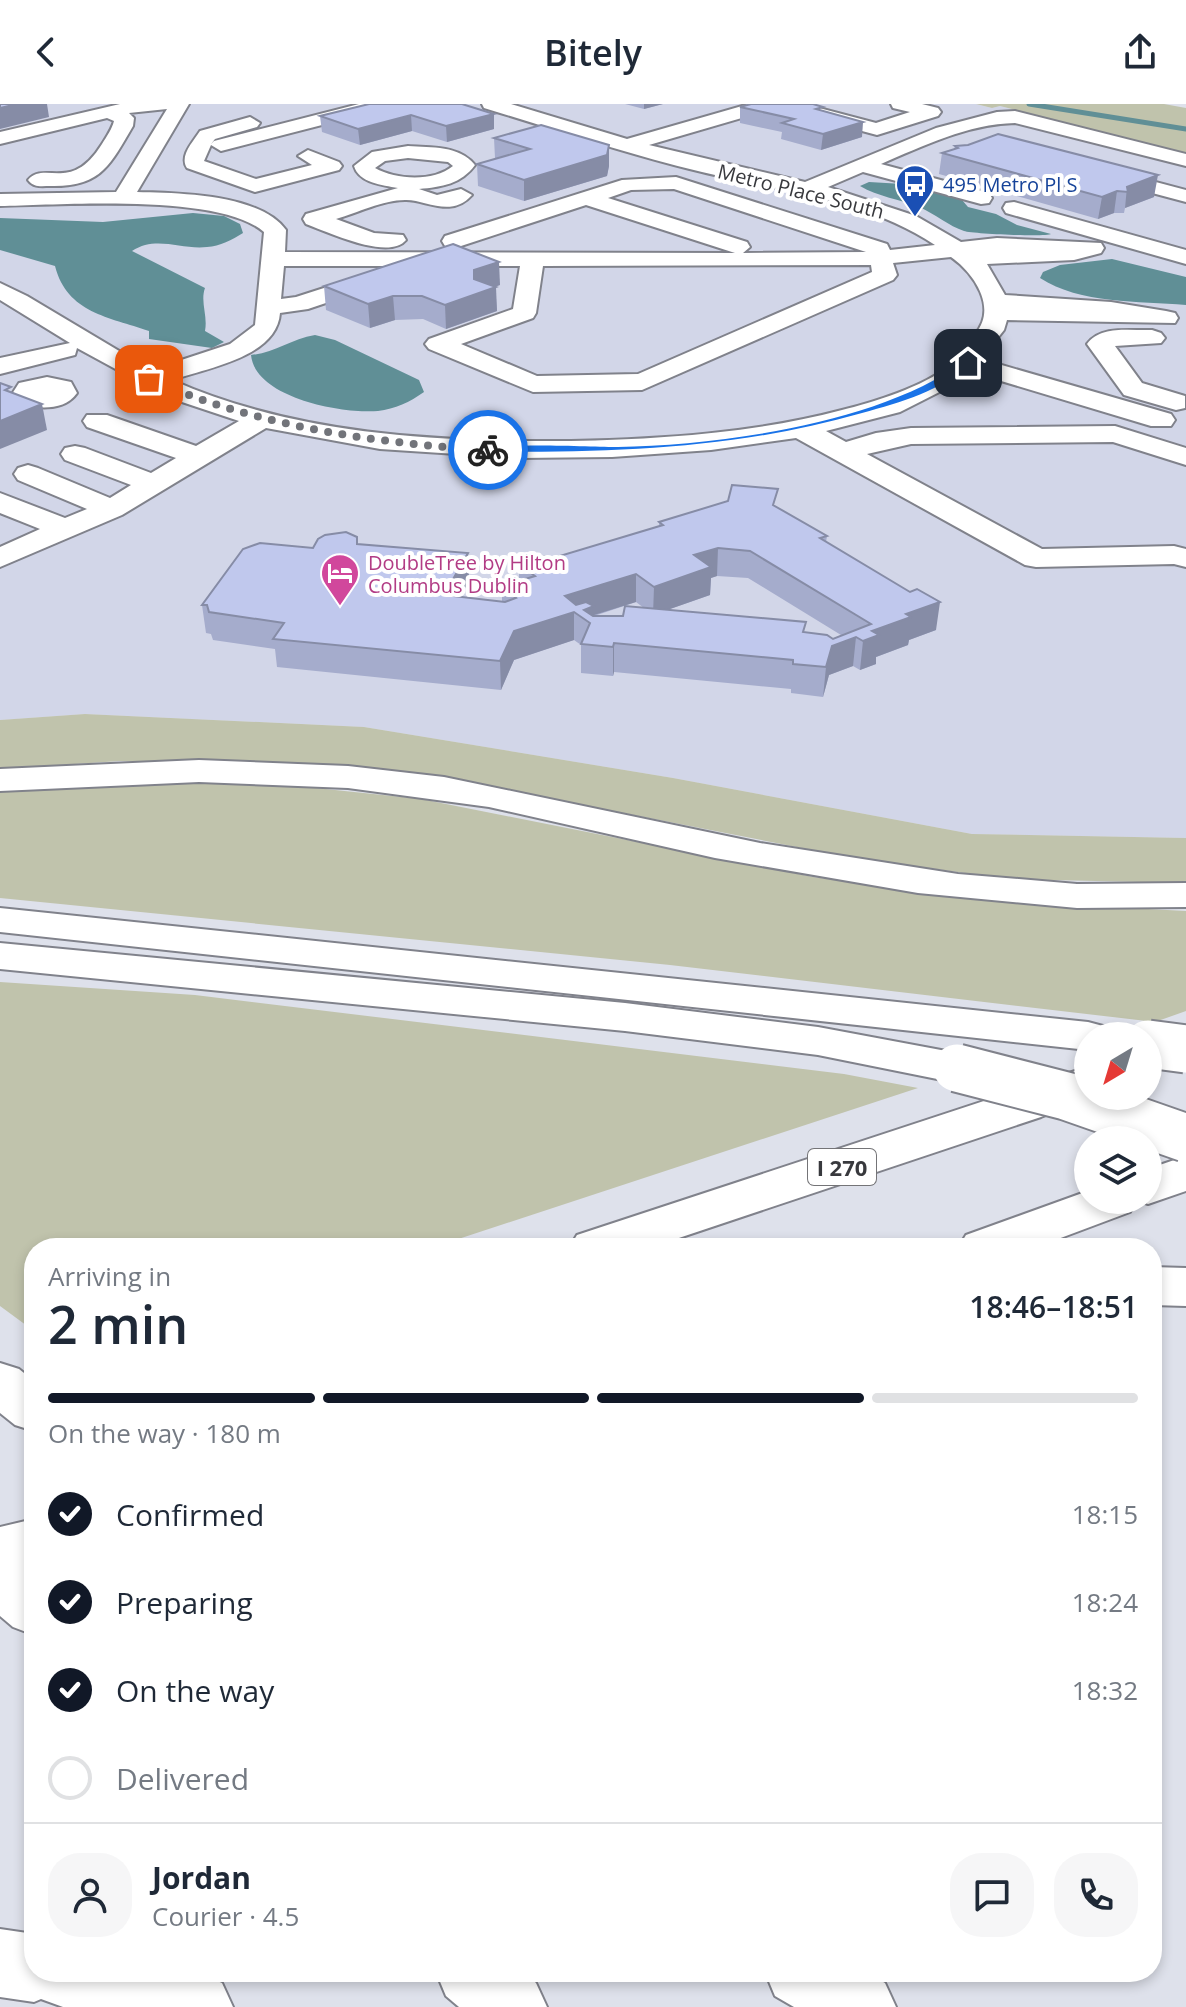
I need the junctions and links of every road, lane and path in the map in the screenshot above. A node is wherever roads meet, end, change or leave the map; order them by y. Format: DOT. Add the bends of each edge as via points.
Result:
graph roads {
  1 [pos="165,104"];
  2 [pos="178,104"];
  3 [pos="541,104"];
  4 [pos="701,104"];
  5 [pos="770,104"];
  6 [pos="782,104"];
  7 [pos="893,104"];
  8 [pos="900,104"];
  9 [pos="373,105"];
  10 [pos="502,106"];
  11 [pos="80,111"];
  12 [pos="837,112"];
  13 [pos="223,113"];
  14 [pos="247,113"];
  15 [pos="680,120"];
  16 [pos="33,130"];
  17 [pos="276,131"];
  18 [pos="306,131"];
  19 [pos="977,131"];
  20 [pos="0,139"];
  21 [pos="62,140"];
  22 [pos="725,141"];
  23 [pos="629,145"];
  24 [pos="103,148"];
  25 [pos="198,159"];
  26 [pos="1186,160"];
  27 [pos="864,166"];
  28 [pos="1082,168"];
  29 [pos="372,170"];
  30 [pos="89,175"];
  31 [pos="1186,176"];
  32 [pos="423,182"];
  33 [pos="348,185"];
  34 [pos="620,187"];
  35 [pos="806,189"];
  36 [pos="0,193"];
  37 [pos="1186,196"];
  38 [pos="587,198"];
  39 [pos="0,200"];
  40 [pos="122,200"];
  41 [pos="279,204"];
  42 [pos="252,211"];
  43 [pos="436,212"];
  44 [pos="1173,217"];
  45 [pos="526,218"];
  46 [pos="553,224"];
  47 [pos="343,229"];
  48 [pos="1120,238"];
  49 [pos="588,240"];
  50 [pos="453,241"];
  51 [pos="741,248"];
  52 [pos="813,248"];
  53 [pos="881,254"];
  54 [pos="962,254"];
  55 [pos="1186,257"];
  56 [pos="274,259"];
  57 [pos="417,259"];
  58 [pos="533,259"];
  59 [pos="644,259"];
  60 [pos="0,290"];
  61 [pos="270,307"];
  62 [pos="997,307"];
  63 [pos="1176,318"];
  64 [pos="50,319"];
  65 [pos="14,328"];
  66 [pos="1186,338"];
  67 [pos="92,344"];
  68 [pos="968,363"];
  69 [pos="3,366"];
  70 [pos="1169,366"];
  71 [pos="149,379"];
  72 [pos="33,387"];
  73 [pos="1186,405"];
  74 [pos="263,418"];
  75 [pos="97,421"];
  76 [pos="1186,427"];
  77 [pos="799,428"];
  78 [pos="842,453"];
  79 [pos="75,454"];
  80 [pos="201,456"];
  81 [pos="1186,457"];
  82 [pos="28,474"];
  83 [pos="154,484"];
  84 [pos="0,502"];
  85 [pos="112,509"];
  86 [pos="65,529"];
  87 [pos="3,554"];
  88 [pos="1186,558"];
  89 [pos="0,780"];
  90 [pos="1186,895"];
  91 [pos="0,920"];
  92 [pos="0,956"];
  93 [pos="1074,1034"];
  94 [pos="1162,1045"];
  95 [pos="1186,1047"];
  96 [pos="1162,1054"];
  97 [pos="1074,1087"];
  98 [pos="1186,1138"];
  99 [pos="1186,1173"];
  100 [pos="1162,1182"];
  101 [pos="1075,1214"];
  102 [pos="624,1238"];
  103 [pos="1010,1238"];
  104 [pos="1162,1286"];
  105 [pos="1186,1287"];
  106 [pos="0,1384"];
  107 [pos="24,1404"];
  108 [pos="24,1415"];
  109 [pos="0,1423"];
  110 [pos="24,1545"];
  111 [pos="0,1551"];
  112 [pos="0,1580"];
  113 [pos="24,1600"];
  114 [pos="0,1963"];
  115 [pos="24,1967"];
  116 [pos="118,1982"];
  117 [pos="482,1982"];
  118 [pos="787,1982"];
  119 [pos="817,1982"];
  120 [pos="198,2007"];
  121 [pos="512,2007"];
  122 [pos="820,2007"];
  123 [pos="861,2007"];
  1 -- 11 [label="main road"];
  2 -- 40 [label="main road"];
  3 -- 10 [label="main road"];
  4 -- 15 [label="main road"];
  5 -- 15 [label="main road"];
  6 -- 12 [label="main road"];
  7 -- 12 [label="main road"];
  8 -- 12 [label="main road" via="931,112 877,129"];
  9 -- 18 [label="main road"];
  10 -- 23 [label="main road, Metro Place South"];
  11 -- 16 [label="main road"];
  11 -- 24 [label="main road"];
  11 -- 24 [label="main road" via="124,118"];
  13 -- 14 [label="main road"];
  14 -- 17 [label="main road"];
  14 -- 18 [label="main road"];
  14 -- 25 [label="main road" via="207,135"];
  15 -- 22 [label="main road"];
  15 -- 23 [label="main road"];
  16 -- 20 [label="main road"];
  16 -- 21 [label="main road"];
  17 -- 18 [label="main road"];
  17 -- 25 [label="main road"];
  18 -- 25 [label="main road"];
  18 -- 25 [label="main road" via="224,177"];
  18 -- 29 [label="main road" via="330,150"];
  19 -- 26 [label="main road" via="998,116 1015,117"];
  19 -- 27 [label="main road" via="947,133"];
  19 -- 31 [label="main road"];
  20 -- 30 [label="main road"];
  23 -- 35 [label="main road, Metro Place South"];
  24 -- 30 [label="main road"];
  27 -- 35 [label="main road"];
  27 -- 48 [label="main road" via="981,198 976,204 983,207 1014,208"];
  28 -- 37 [label="main road"];
  29 -- 32 [label="main road"];
  29 -- 32 [label="main road" via="393,153 453,156 465,165 456,175"];
  29 -- 33 [label="main road"];
  30 -- 36 [label="main road" via="39,180 21,175"];
  32 -- 43 [label="main road" via="471,199"];
  34 -- 38 [label="main road"];
  34 -- 52 [label="main road"];
  34 -- 53 [label="main road" via="676,183"];
  35 -- 54 [label="main road, Metro Place South" via="903,219"];
  38 -- 46 [label="main road"];
  38 -- 51 [label="main road"];
  39 -- 40 [label="main road"];
  40 -- 42 [label="main road" via="203,201"];
  41 -- 42 [label="main road"];
  42 -- 56 [label="main road" via="272,223"];
  43 -- 45 [label="main road" via="491,206"];
  43 -- 47 [label="main road"];
  43 -- 47 [label="main road" via="409,193 314,219"];
  44 -- 48 [label="main road"];
  45 -- 46 [label="main road"];
  45 -- 50 [label="main road"];
  46 -- 50 [label="main road" via="520,241"];
  46 -- 51 [label="main road" via="666,246"];
  47 -- 50 [label="main road" via="372,240 398,236"];
  48 -- 54 [label="main road" via="1074,253"];
  48 -- 55 [label="main road"];
  49 -- 59 [label="main road"];
  51 -- 52 [label="main road"];
  52 -- 53 [label="main road"];
  53 -- 54 [label="main road"];
  53 -- 58 [label="main road" via="885,275 642,382 533,384 438,344 524,313"];
  53 -- 59 [label="main road"];
  54 -- 62 [label="main road, Metro Place South" via="983,273"];
  56 -- 57 [label="main road"];
  56 -- 61 [label="main road"];
  57 -- 58 [label="main road"];
  57 -- 61 [label="main road" via="412,267 299,304"];
  58 -- 59 [label="main road"];
  60 -- 64 [label="main road"];
  61 -- 71 [label="main road" via="267,328 244,347"];
  62 -- 63 [label="main road"];
  62 -- 68 [label="main road" via="988,338"];
  64 -- 65 [label="main road"];
  64 -- 67 [label="main road"];
  66 -- 70 [label="main road"];
  67 -- 69 [label="main road"];
  67 -- 71 [label="main road"];
  68 -- 76 [label="main road"];
  68 -- 77 [label="main road" via="913,396"];
  69 -- 72 [label="main road"];
  70 -- 73 [label="main road" via="1115,337 1100,344 1133,389"];
  71 -- 74 [label="main road"];
  74 -- 77 [label="main road" via="383,441 495,450 623,449"];
  74 -- 80 [label="main road"];
  75 -- 80 [label="main road"];
  77 -- 78 [label="main road"];
  78 -- 81 [label="main road" via="911,436 1115,434"];
  78 -- 88 [label="main road" via="1036,558"];
  79 -- 83 [label="main road"];
  80 -- 83 [label="main road"];
  82 -- 85 [label="main road"];
  83 -- 85 [label="main road"];
  84 -- 86 [label="main road"];
  85 -- 86 [label="main road"];
  86 -- 87 [label="main road"];
  89 -- 90 [label="main road" via="142,770 263,770 400,782 758,855 928,882 1076,896"];
  91 -- 93 [label="main road"];
  92 -- 98 [label="main road, bridge" via="818,1041 1066,1096"];
  94 -- 95 [label="main road, bridge"];
  95 -- 96 [label="main road"];
  97 -- 102 [label="main road, I 270"];
  99 -- 100 [label="main road"];
  101 -- 103 [label="main road"];
  104 -- 105 [label="main road"];
  106 -- 107 [label="main road"];
  108 -- 109 [label="main road"];
  110 -- 111 [label="main road"];
  112 -- 113 [label="main road"];
  114 -- 115 [label="main road"];
  116 -- 120 [label="main road"];
  117 -- 121 [label="main road"];
  118 -- 122 [label="main road"];
  119 -- 123 [label="main road"];
}
